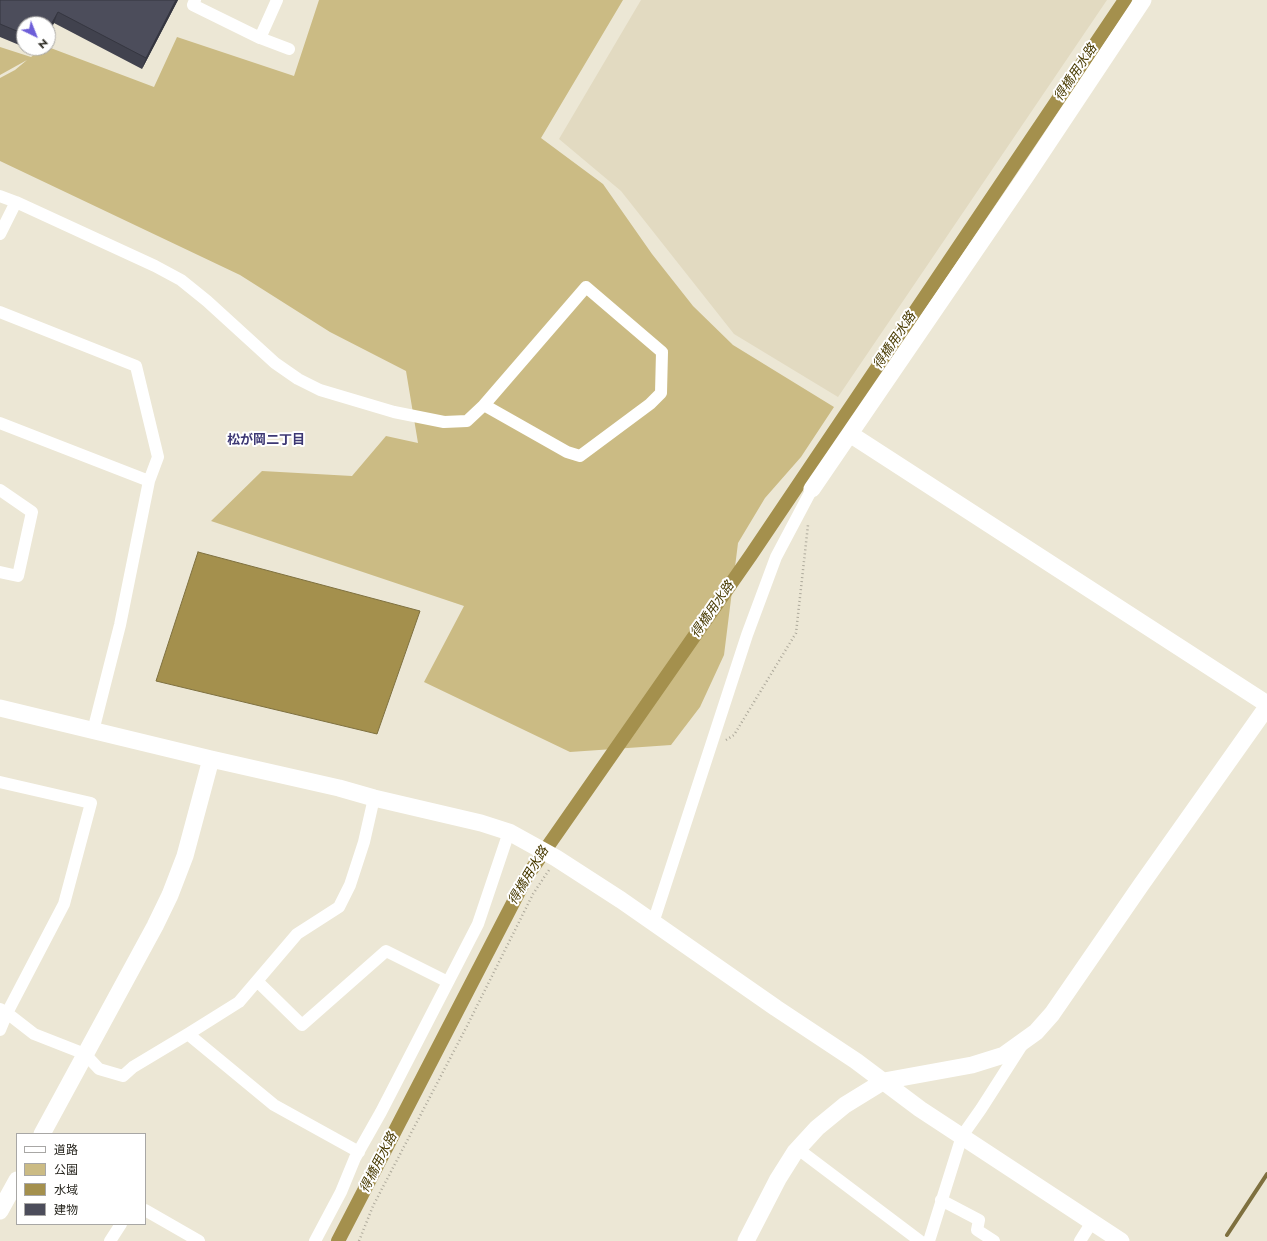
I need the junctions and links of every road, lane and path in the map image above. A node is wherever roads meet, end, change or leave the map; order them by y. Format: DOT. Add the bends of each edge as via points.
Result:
graph roads {
  1 [pos="195,0"];
  2 [pos="277,0"];
  3 [pos="1143,0"];
  4 [pos="260,38"];
  5 [pos="289,49"];
  6 [pos="0,196"];
  7 [pos="16,202"];
  8 [pos="0,234"];
  9 [pos="0,312"];
  10 [pos="484,404"];
  11 [pos="0,423"];
  12 [pos="850,434"];
  13 [pos="150,480"];
  14 [pos="812,489"];
  15 [pos="0,490"];
  16 [pos="808,519"];
  17 [pos="0,572"];
  18 [pos="1267,705"];
  19 [pos="0,708"];
  20 [pos="93,731"];
  21 [pos="710,748"];
  22 [pos="211,760"];
  23 [pos="0,782"];
  24 [pos="374,798"];
  25 [pos="509,832"];
  26 [pos="553,856"];
  27 [pos="653,923"];
  28 [pos="257,981"];
  29 [pos="448,982"];
  30 [pos="4,1011"];
  31 [pos="0,1030"];
  32 [pos="188,1034"];
  33 [pos="1025,1040"];
  34 [pos="86,1054"];
  35 [pos="884,1081"];
  36 [pos="43,1133"];
  37 [pos="962,1136"];
  38 [pos="798,1149"];
  39 [pos="360,1152"];
  40 [pos="16,1182"];
  41 [pos="941,1200"];
  42 [pos="0,1211"];
  43 [pos="146,1211"];
  44 [pos="1092,1222"];
  45 [pos="120,1225"];
  46 [pos="110,1241"];
  47 [pos="199,1241"];
  48 [pos="314,1241"];
  49 [pos="359,1241"];
  50 [pos="746,1241"];
  51 [pos="920,1241"];
  52 [pos="929,1241"];
  53 [pos="994,1241"];
  54 [pos="1080,1241"];
  55 [pos="1120,1241"];
  1 -- 4 [label="street" via="193,4"];
  2 -- 4 [label="street"];
  3 -- 12 [label="street"];
  4 -- 5 [label="street"];
  6 -- 7 [label="street"];
  7 -- 8 [label="street"];
  7 -- 10 [label="street" via="181,280 275,362 298,379 320,390 394,412 444,422 467,420"];
  9 -- 13 [label="street" via="136,366 158,457"];
  10 -- 10 [label="street" via="586,287 662,352 662,393 580,456 567,452"];
  11 -- 13 [label="street"];
  12 -- 14 [label="street"];
  12 -- 18 [label="street"];
  13 -- 20 [label="street" via="120,625"];
  14 -- 21 [label="street" via="776,556"];
  15 -- 17 [label="street" via="32,512 18,576"];
  16 -- 21 [label="path" via="796,633 734,735"];
  18 -- 33 [label="street" via="1052,1014"];
  19 -- 20 [label="street"];
  20 -- 22 [label="street"];
  21 -- 27 [label="street"];
  22 -- 24 [label="street"];
  22 -- 34 [label="street" via="177,878 155,926"];
  23 -- 30 [label="street" via="91,803 64,904"];
  24 -- 25 [label="street"];
  24 -- 28 [label="street" via="364,842 350,885 339,907 297,934"];
  25 -- 26 [label="street"];
  25 -- 29 [label="street" via="478,924"];
  26 -- 27 [label="street"];
  26 -- 49 [label="path" via="373,1206"];
  27 -- 35 [label="street"];
  28 -- 29 [label="street" via="302,1025 386,951"];
  28 -- 32 [label="street" via="238,1002"];
  29 -- 39 [label="street"];
  30 -- 31 [label="street"];
  30 -- 34 [label="street" via="34,1034"];
  32 -- 34 [label="street" via="133,1067 123,1076 99,1069"];
  32 -- 39 [label="street" via="274,1105"];
  33 -- 35 [label="street" via="1004,1055 972,1065"];
  33 -- 37 [label="street"];
  34 -- 36 [label="street"];
  35 -- 37 [label="street" via="920,1109"];
  35 -- 38 [label="street" via="845,1105 817,1128"];
  37 -- 41 [label="street"];
  37 -- 44 [label="street"];
  38 -- 50 [label="street" via="778,1179"];
  38 -- 51 [label="street"];
  39 -- 48 [label="street"];
  40 -- 42 [label="street"];
  41 -- 52 [label="street"];
  41 -- 53 [label="street" via="979,1220 977,1230"];
  43 -- 47 [label="street"];
  44 -- 54 [label="street"];
  44 -- 55 [label="street"];
  45 -- 46 [label="street"];
}
